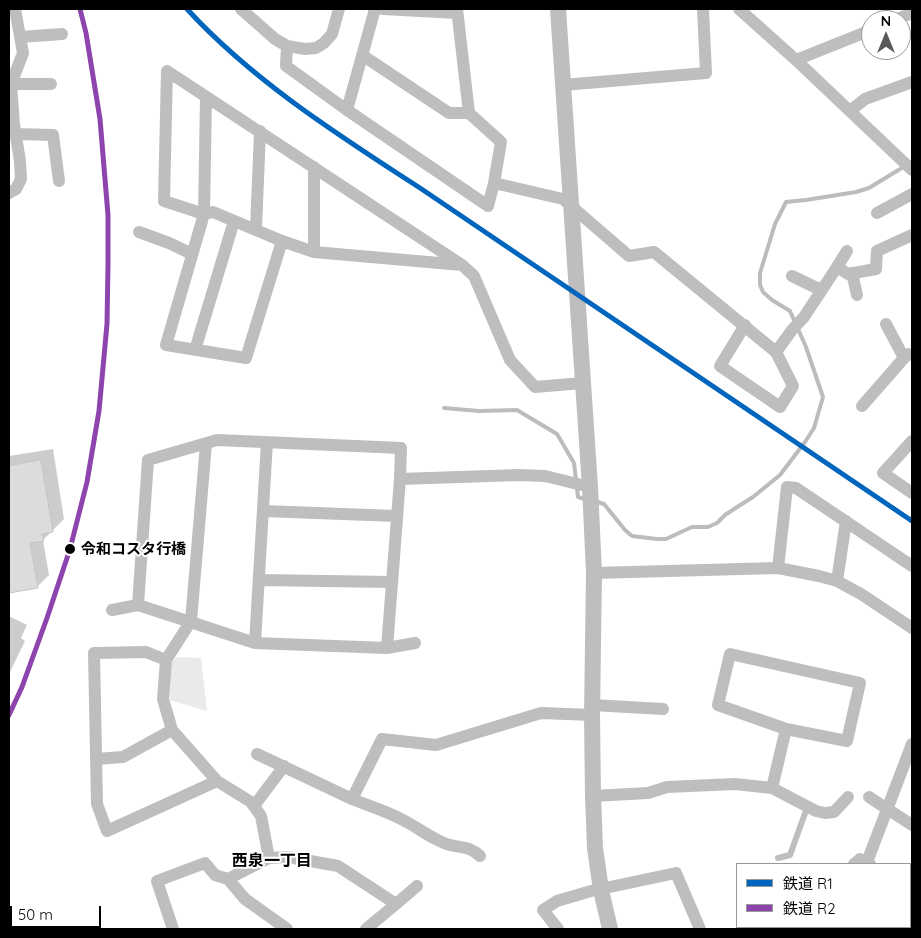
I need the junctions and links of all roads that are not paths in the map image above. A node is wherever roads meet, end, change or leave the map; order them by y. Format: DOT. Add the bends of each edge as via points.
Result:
graph roads {
  1 [pos="15,9"];
  2 [pos="241,9"];
  3 [pos="339,9"];
  4 [pos="375,9"];
  5 [pos="383,9"];
  6 [pos="558,9"];
  7 [pos="702,9"];
  8 [pos="740,9"];
  9 [pos="457,11"];
  10 [pos="62,34"];
  11 [pos="861,34"];
  12 [pos="16,35"];
  13 [pos="287,46"];
  14 [pos="362,56"];
  15 [pos="796,60"];
  16 [pos="912,82"];
  17 [pos="10,84"];
  18 [pos="51,84"];
  19 [pos="564,85"];
  20 [pos="206,97"];
  21 [pos="347,110"];
  22 [pos="850,111"];
  23 [pos="469,113"];
  24 [pos="13,127"];
  25 [pos="260,131"];
  26 [pos="907,156"];
  27 [pos="314,167"];
  28 [pos="912,170"];
  29 [pos="59,181"];
  30 [pos="494,183"];
  31 [pos="9,193"];
  32 [pos="912,194"];
  33 [pos="572,206"];
  34 [pos="877,213"];
  35 [pos="204,214"];
  36 [pos="234,221"];
  37 [pos="256,229"];
  38 [pos="139,232"];
  39 [pos="912,235"];
  40 [pos="282,241"];
  41 [pos="846,251"];
  42 [pos="314,252"];
  43 [pos="192,254"];
  44 [pos="462,264"];
  45 [pos="837,266"];
  46 [pos="852,273"];
  47 [pos="792,276"];
  48 [pos="822,290"];
  49 [pos="858,295"];
  50 [pos="886,324"];
  51 [pos="745,325"];
  52 [pos="195,350"];
  53 [pos="776,352"];
  54 [pos="908,358"];
  55 [pos="583,383"];
  56 [pos="862,406"];
  57 [pos="912,441"];
  58 [pos="267,442"];
  59 [pos="206,444"];
  60 [pos="400,479"];
  61 [pos="590,487"];
  62 [pos="912,493"];
  63 [pos="263,511"];
  64 [pos="396,516"];
  65 [pos="846,521"];
  66 [pos="912,566"];
  67 [pos="778,568"];
  68 [pos="594,573"];
  69 [pos="259,580"];
  70 [pos="837,581"];
  71 [pos="392,582"];
  72 [pos="138,605"];
  73 [pos="112,610"];
  74 [pos="190,621"];
  75 [pos="912,628"];
  76 [pos="255,643"];
  77 [pos="415,643"];
  78 [pos="387,648"];
  79 [pos="166,660"];
  80 [pos="663,709"];
  81 [pos="592,710"];
  82 [pos="786,729"];
  83 [pos="172,730"];
  84 [pos="912,744"];
  85 [pos="257,754"];
  86 [pos="910,758"];
  87 [pos="96,759"];
  88 [pos="284,766"];
  89 [pos="217,781"];
  90 [pos="772,788"];
  91 [pos="593,796"];
  92 [pos="848,797"];
  93 [pos="869,797"];
  94 [pos="352,799"];
  95 [pos="254,806"];
  96 [pos="808,806"];
  97 [pos="887,808"];
  98 [pos="912,825"];
  99 [pos="480,856"];
  100 [pos="269,858"];
  101 [pos="778,858"];
  102 [pos="855,863"];
  103 [pos="868,863"];
  104 [pos="228,879"];
  105 [pos="417,886"];
  106 [pos="601,890"];
  107 [pos="396,904"];
  108 [pos="173,929"];
  109 [pos="287,929"];
  110 [pos="366,929"];
  111 [pos="558,929"];
  112 [pos="610,929"];
  113 [pos="700,929"];
  1 -- 12 [label="street"];
  2 -- 13 [label="street"];
  3 -- 13 [label="street" via="332,34 324,43 305,50"];
  4 -- 14 [label="street"];
  5 -- 9 [label="street"];
  6 -- 19 [label="street"];
  7 -- 19 [label="street" via="706,73"];
  8 -- 15 [label="street"];
  9 -- 23 [label="street"];
  10 -- 12 [label="street"];
  11 -- 15 [label="street"];
  12 -- 17 [label="street" via="23,54"];
  13 -- 21 [label="street" via="286,66"];
  14 -- 21 [label="street"];
  14 -- 23 [label="street" via="449,113"];
  15 -- 22 [label="street"];
  16 -- 22 [label="street" via="864,99"];
  17 -- 18 [label="street"];
  17 -- 24 [label="street"];
  19 -- 33 [label="street"];
  20 -- 25 [label="street"];
  20 -- 35 [label="street"];
  20 -- 35 [label="street" via="167,71 164,201"];
  21 -- 30 [label="street" via="488,206"];
  22 -- 26 [label="street"];
  23 -- 30 [label="street" via="500,142"];
  24 -- 29 [label="street" via="53,135"];
  24 -- 31 [label="street" via="21,179 16,189"];
  25 -- 27 [label="street"];
  25 -- 37 [label="street"];
  26 -- 28 [label="street"];
  27 -- 42 [label="street"];
  27 -- 44 [label="street"];
  30 -- 33 [label="street" via="563,199"];
  32 -- 34 [label="street"];
  33 -- 51 [label="street" via="629,256 654,252"];
  33 -- 55 [label="street"];
  35 -- 36 [label="street" via="213,212"];
  35 -- 43 [label="street"];
  36 -- 37 [label="street"];
  36 -- 52 [label="street"];
  37 -- 40 [label="street"];
  38 -- 43 [label="street"];
  39 -- 46 [label="street" via="878,252 876,269"];
  40 -- 42 [label="street"];
  40 -- 52 [label="street" via="246,358"];
  41 -- 45 [label="street"];
  42 -- 44 [label="street"];
  43 -- 52 [label="street" via="166,345"];
  44 -- 55 [label="street" via="474,276 510,360 535,387"];
  45 -- 46 [label="street" via="848,274"];
  45 -- 48 [label="street"];
  46 -- 49 [label="street"];
  47 -- 48 [label="street"];
  48 -- 53 [label="street"];
  50 -- 54 [label="street"];
  51 -- 53 [label="street"];
  51 -- 53 [label="street" via="720,366 780,406 793,386"];
  54 -- 56 [label="street"];
  55 -- 61 [label="street"];
  57 -- 62 [label="street" via="883,473"];
  58 -- 59 [label="street" via="217,440"];
  58 -- 60 [label="street" via="400,448"];
  58 -- 63 [label="street"];
  59 -- 72 [label="street" via="148,460"];
  59 -- 74 [label="street"];
  60 -- 61 [label="street" via="546,476"];
  60 -- 64 [label="street"];
  61 -- 68 [label="street"];
  63 -- 64 [label="street"];
  63 -- 69 [label="street"];
  64 -- 71 [label="street"];
  65 -- 66 [label="street"];
  65 -- 67 [label="street" via="796,488 788,487"];
  65 -- 70 [label="street"];
  67 -- 68 [label="street"];
  67 -- 70 [label="street"];
  68 -- 81 [label="street"];
  69 -- 71 [label="street"];
  69 -- 76 [label="street"];
  70 -- 75 [label="street"];
  71 -- 78 [label="street"];
  72 -- 73 [label="street"];
  72 -- 74 [label="street"];
  74 -- 76 [label="street"];
  74 -- 79 [label="street"];
  76 -- 78 [label="street"];
  77 -- 78 [label="street"];
  79 -- 83 [label="street" via="163,699"];
  79 -- 87 [label="street" via="146,652 94,653"];
  80 -- 81 [label="street"];
  81 -- 91 [label="street"];
  81 -- 94 [label="street" via="541,713 436,745 382,739"];
  82 -- 82 [label="street" via="718,705 730,654 860,683 847,741"];
  82 -- 90 [label="street"];
  83 -- 87 [label="street" via="123,756"];
  83 -- 89 [label="street"];
  84 -- 86 [label="street"];
  85 -- 88 [label="street"];
  86 -- 97 [label="street"];
  87 -- 89 [label="street" via="97,804 107,831"];
  88 -- 94 [label="street"];
  88 -- 95 [label="street"];
  89 -- 95 [label="street"];
  90 -- 91 [label="street" via="735,784 677,786 648,793"];
  90 -- 96 [label="street"];
  91 -- 106 [label="street"];
  92 -- 96 [label="street" via="834,812 816,811"];
  93 -- 97 [label="street"];
  94 -- 99 [label="street" via="403,819 446,844 474,850"];
  95 -- 100 [label="street" via="261,816"];
  96 -- 101 [label="lane" via="790,855"];
  97 -- 98 [label="street"];
  97 -- 103 [label="street"];
  100 -- 104 [label="street"];
  100 -- 107 [label="street" via="288,857 338,866"];
  102 -- 103 [label="street" via="860,859"];
  104 -- 108 [label="street" via="215,875 205,863 157,881"];
  104 -- 109 [label="street" via="245,899"];
  105 -- 107 [label="street"];
  106 -- 111 [label="street" via="557,901 543,910"];
  106 -- 112 [label="street"];
  106 -- 113 [label="street" via="676,872"];
  107 -- 110 [label="street"];
}
